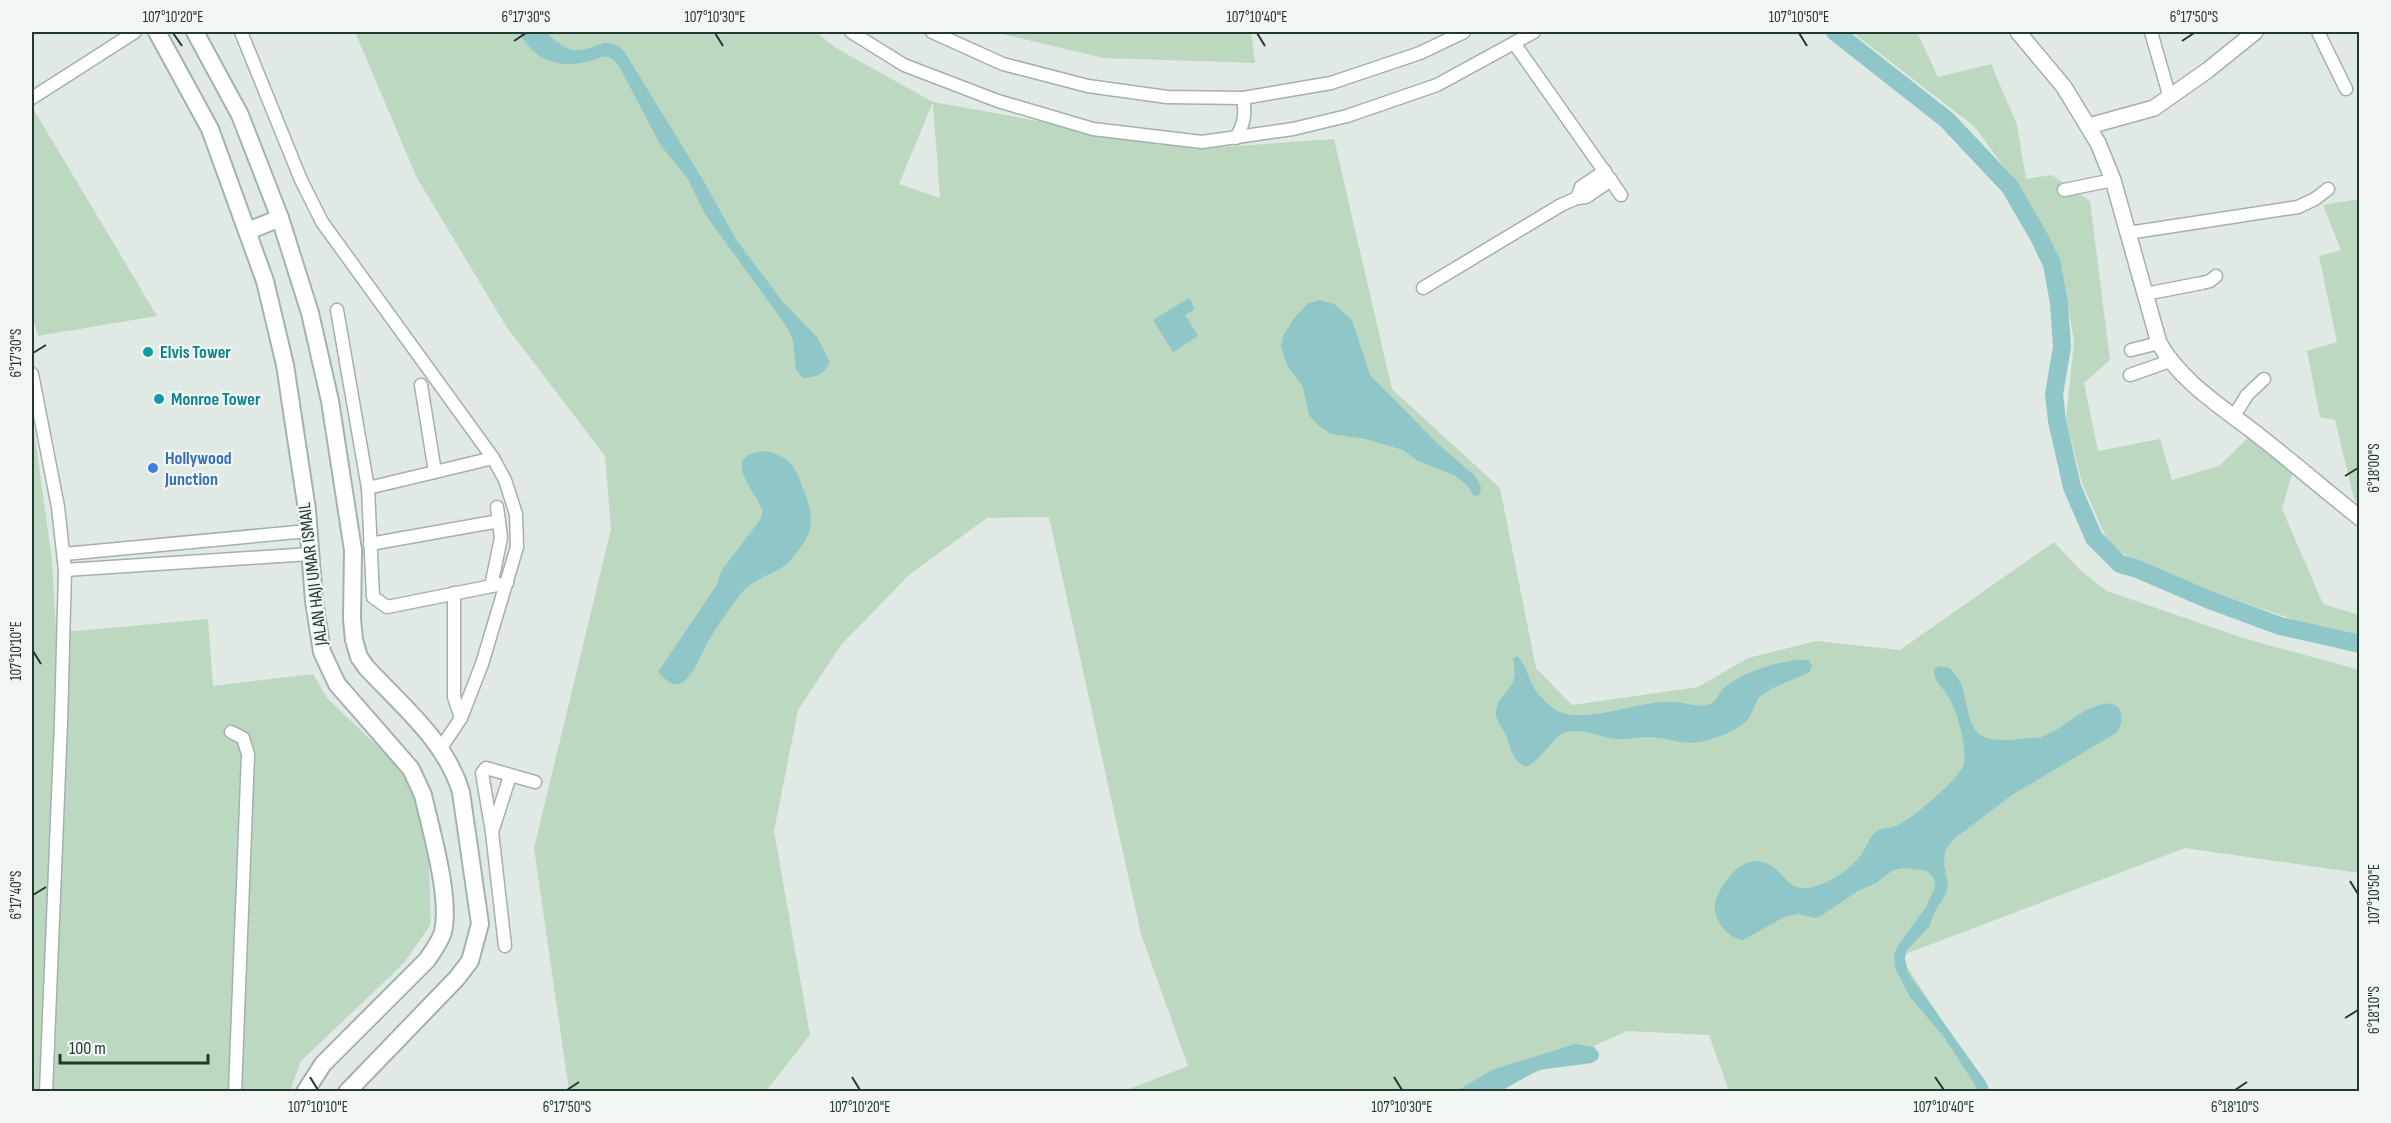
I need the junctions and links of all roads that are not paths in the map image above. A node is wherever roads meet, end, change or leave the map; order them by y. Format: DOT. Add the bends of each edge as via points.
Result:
graph roads {
  1 [pos="135,32"];
  2 [pos="157,32"];
  3 [pos="195,32"];
  4 [pos="241,32"];
  5 [pos="851,32"];
  6 [pos="932,32"];
  7 [pos="1464,32"];
  8 [pos="1534,32"];
  9 [pos="2018,32"];
  10 [pos="2151,32"];
  11 [pos="2318,32"];
  12 [pos="2247,34"];
  13 [pos="1514,43"];
  14 [pos="2346,89"];
  15 [pos="32,98"];
  16 [pos="1243,98"];
  17 [pos="2170,98"];
  18 [pos="2089,126"];
  19 [pos="1236,138"];
  20 [pos="1608,176"];
  21 [pos="2113,180"];
  22 [pos="2328,189"];
  23 [pos="2064,190"];
  24 [pos="1621,195"];
  25 [pos="280,218"];
  26 [pos="248,231"];
  27 [pos="2128,233"];
  28 [pos="2216,276"];
  29 [pos="1423,288"];
  30 [pos="2145,294"];
  31 [pos="337,310"];
  32 [pos="2159,343"];
  33 [pos="2131,350"];
  34 [pos="2170,362"];
  35 [pos="32,374"];
  36 [pos="2130,375"];
  37 [pos="2264,380"];
  38 [pos="421,385"];
  39 [pos="2234,416"];
  40 [pos="493,458"];
  41 [pos="435,472"];
  42 [pos="369,488"];
  43 [pos="497,507"];
  44 [pos="2360,518"];
  45 [pos="499,521"];
  46 [pos="308,531"];
  47 [pos="234,538"];
  48 [pos="370,544"];
  49 [pos="64,554"];
  50 [pos="310,554"];
  51 [pos="236,558"];
  52 [pos="65,570"];
  53 [pos="507,583"];
  54 [pos="491,586"];
  55 [pos="454,593"];
  56 [pos="461,718"];
  57 [pos="231,732"];
  58 [pos="441,748"];
  59 [pos="510,776"];
  60 [pos="536,782"];
  61 [pos="484,788"];
  62 [pos="461,792"];
  63 [pos="492,831"];
  64 [pos="505,946"];
  65 [pos="46,1092"];
  66 [pos="235,1092"];
  67 [pos="305,1092"];
  68 [pos="347,1092"];
  1 -- 15 [label="street"];
  2 -- 26 [label="main road, JALAN HAJI UMAR ISMAIL" via="210,129"];
  3 -- 25 [label="main road, JALAN HAJI UMAR ISMAIL" via="240,115"];
  4 -- 40 [label="street" via="322,222"];
  5 -- 19 [label="street" via="904,65 998,101 1093,129 1179,141"];
  6 -- 16 [label="street" via="1002,64 1088,86 1167,97"];
  7 -- 16 [label="street" via="1331,83"];
  8 -- 13 [label="street"];
  9 -- 18 [label="street" via="2064,87"];
  10 -- 17 [label="street"];
  11 -- 14 [label="street"];
  12 -- 17 [label="street"];
  13 -- 19 [label="street" via="1437,85 1347,116"];
  13 -- 20 [label="street"];
  16 -- 19 [label="street" via="1245,119"];
  17 -- 18 [label="street" via="2154,108"];
  18 -- 21 [label="street"];
  20 -- 24 [label="street"];
  20 -- 29 [label="street" via="1581,187 1576,198"];
  21 -- 23 [label="street"];
  21 -- 27 [label="street"];
  22 -- 27 [label="street" via="2298,207"];
  25 -- 26 [label="main road"];
  25 -- 58 [label="main road, JALAN HAJI UMAR ISMAIL" via="310,313 330,401 353,550 352,619 359,657"];
  26 -- 46 [label="main road, JALAN HAJI UMAR ISMAIL" via="265,281 285,365"];
  27 -- 30 [label="street"];
  28 -- 30 [label="street" via="2210,281"];
  30 -- 32 [label="street"];
  31 -- 42 [label="street"];
  32 -- 33 [label="street"];
  32 -- 34 [label="street"];
  34 -- 36 [label="street"];
  34 -- 39 [label="street"];
  35 -- 49 [label="street"];
  37 -- 39 [label="street" via="2247,394"];
  38 -- 41 [label="street"];
  39 -- 44 [label="street"];
  40 -- 41 [label="street"];
  40 -- 53 [label="street" via="516,514 517,547"];
  41 -- 42 [label="street"];
  42 -- 48 [label="street"];
  43 -- 45 [label="street"];
  45 -- 48 [label="street"];
  45 -- 54 [label="street" via="501,538"];
  46 -- 47 [label="street"];
  46 -- 50 [label="main road, JALAN HAJI UMAR ISMAIL"];
  47 -- 49 [label="street"];
  47 -- 51 [label="street"];
  48 -- 55 [label="street" via="372,594 381,604 387,607"];
  49 -- 52 [label="street"];
  50 -- 51 [label="street"];
  50 -- 67 [label="main road, JALAN HAJI UMAR ISMAIL" via="317,629 330,672 421,787 444,895 444,917 437,946 427,960 323,1064"];
  51 -- 52 [label="street"];
  52 -- 65 [label="street"];
  53 -- 54 [label="street"];
  53 -- 56 [label="street"];
  54 -- 55 [label="street"];
  55 -- 56 [label="street" via="454,697"];
  56 -- 58 [label="street"];
  57 -- 66 [label="street" via="243,738 248,754"];
  58 -- 62 [label="main road, JALAN HAJI UMAR ISMAIL" via="456,773"];
  59 -- 60 [label="street"];
  59 -- 61 [label="street" via="486,768 482,773"];
  59 -- 63 [label="street"];
  61 -- 62 [label="street"];
  61 -- 63 [label="street"];
  62 -- 68 [label="main road, JALAN HAJI UMAR ISMAIL" via="480,924 470,961"];
  63 -- 64 [label="street"];
}
